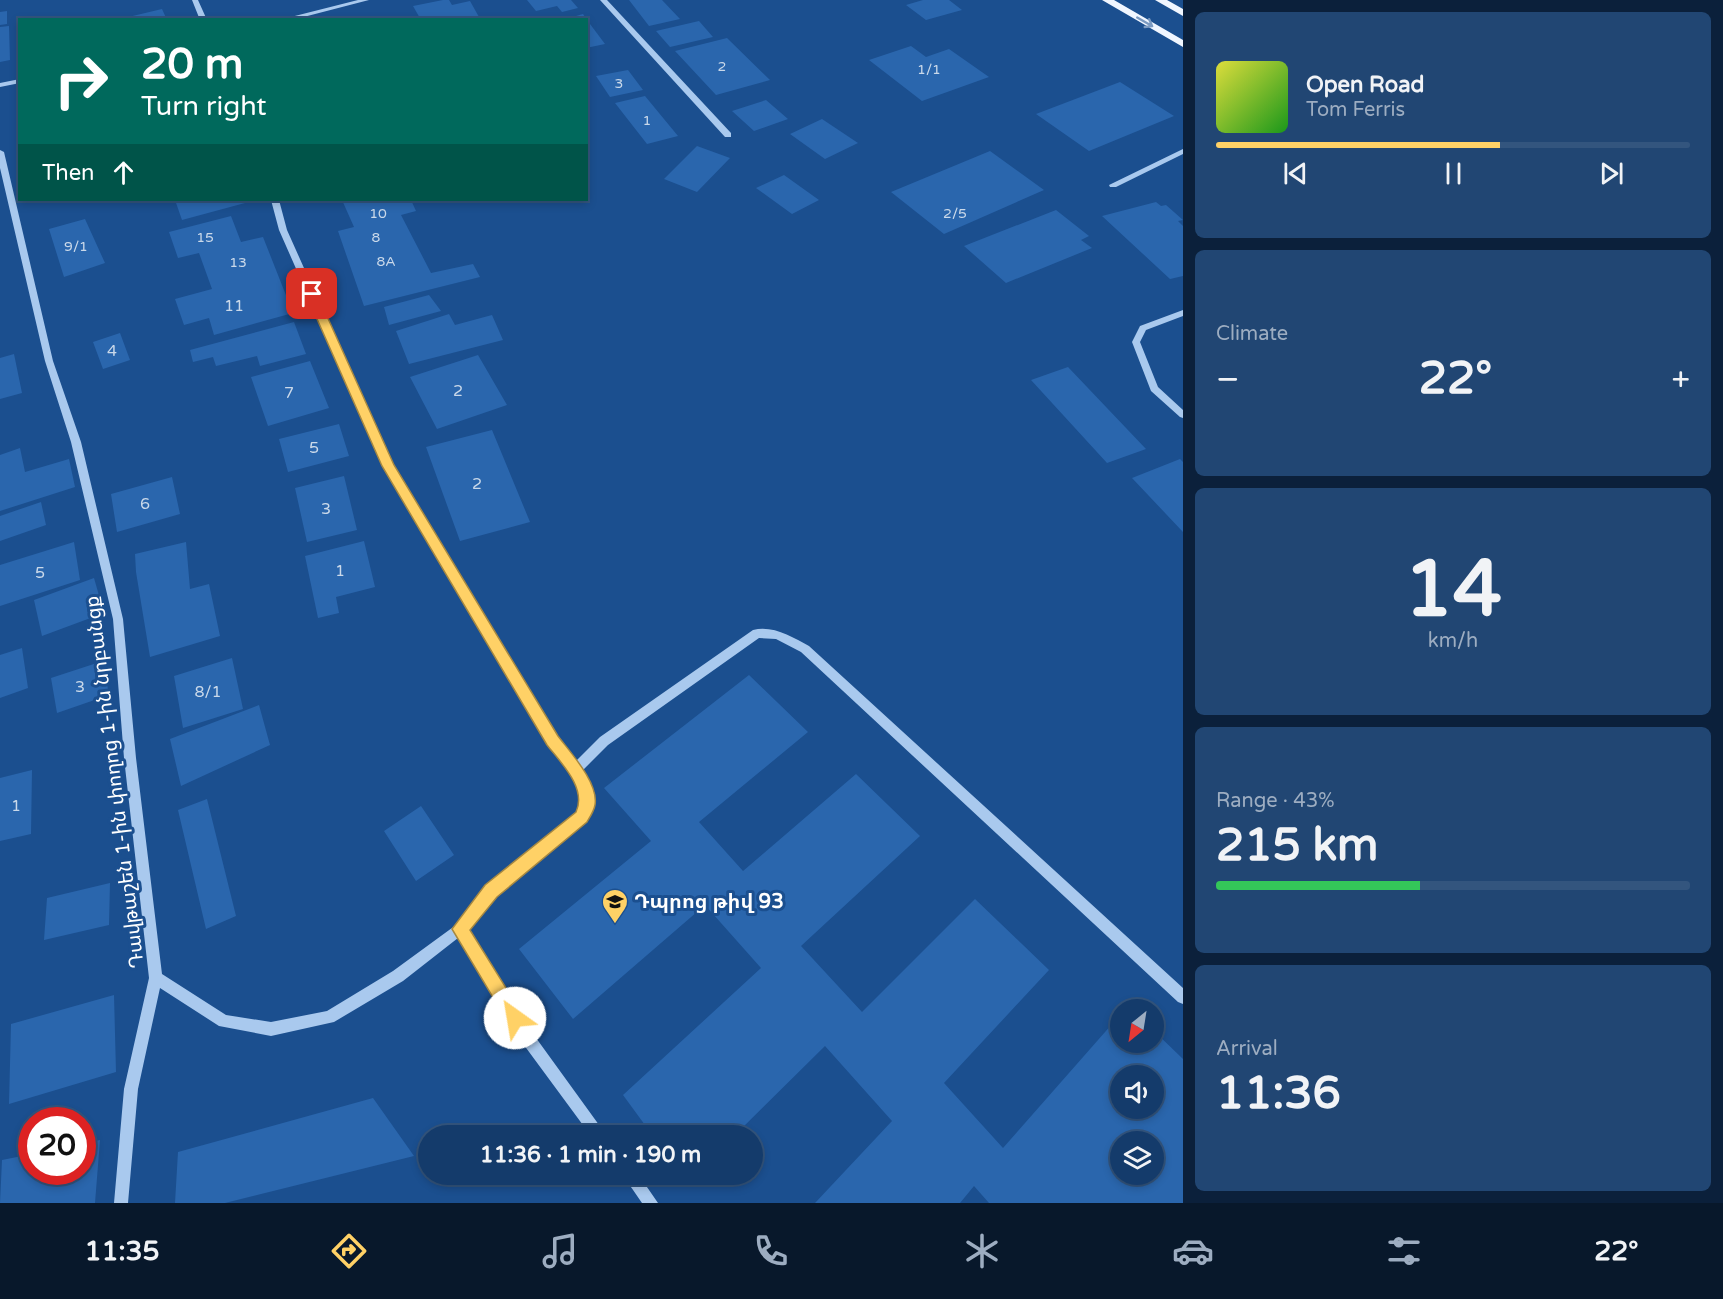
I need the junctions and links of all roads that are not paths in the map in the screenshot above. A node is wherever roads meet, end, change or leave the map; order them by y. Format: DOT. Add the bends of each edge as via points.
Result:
graph roads {
  1 [pos="195,0"];
  2 [pos="366,0"];
  3 [pos="603,0"];
  4 [pos="1107,0"];
  5 [pos="1160,0"];
  6 [pos="1183,13"];
  7 [pos="203,18"];
  8 [pos="290,18"];
  9 [pos="1183,44"];
  10 [pos="18,81"];
  11 [pos="0,85"];
  12 [pos="728,135"];
  13 [pos="1183,151"];
  14 [pos="0,152"];
  15 [pos="1113,185"];
  16 [pos="275,201"];
  17 [pos="1183,312"];
  18 [pos="1183,415"];
  19 [pos="575,770"];
  20 [pos="460,929"];
  21 [pos="156,978"];
  22 [pos="1183,997"];
  23 [pos="592,1125"];
  24 [pos="637,1185"];
  25 [pos="121,1203"];
  26 [pos="651,1203"];
  1 -- 7 [label="street"];
  2 -- 8 [label="street"];
  3 -- 12 [label="street"];
  4 -- 9 [label="main road, one-way"];
  5 -- 6 [label="main road"];
  10 -- 11 [label="street"];
  13 -- 15 [label="street"];
  14 -- 21 [label="street, Դավթաշեն 1-ին փողոց 1-ին նրբանցք" via="118,619"];
  16 -- 19 [label="street" via="283,230 388,466 552,741"];
  17 -- 18 [label="street" via="1143,328 1136,342 1154,389"];
  19 -- 20 [label="street" via="586,791 588,805 582,817 491,891"];
  19 -- 22 [label="street" via="604,741 757,633 777,634 805,649"];
  20 -- 21 [label="street" via="398,976 329,1017 271,1029 224,1021"];
  20 -- 23 [label="street" via="526,1036"];
  21 -- 25 [label="street, Դավթաշեն 1-ին փողոց 1-ին նրբանցք" via="131,1089"];
  24 -- 26 [label="street"];
}
